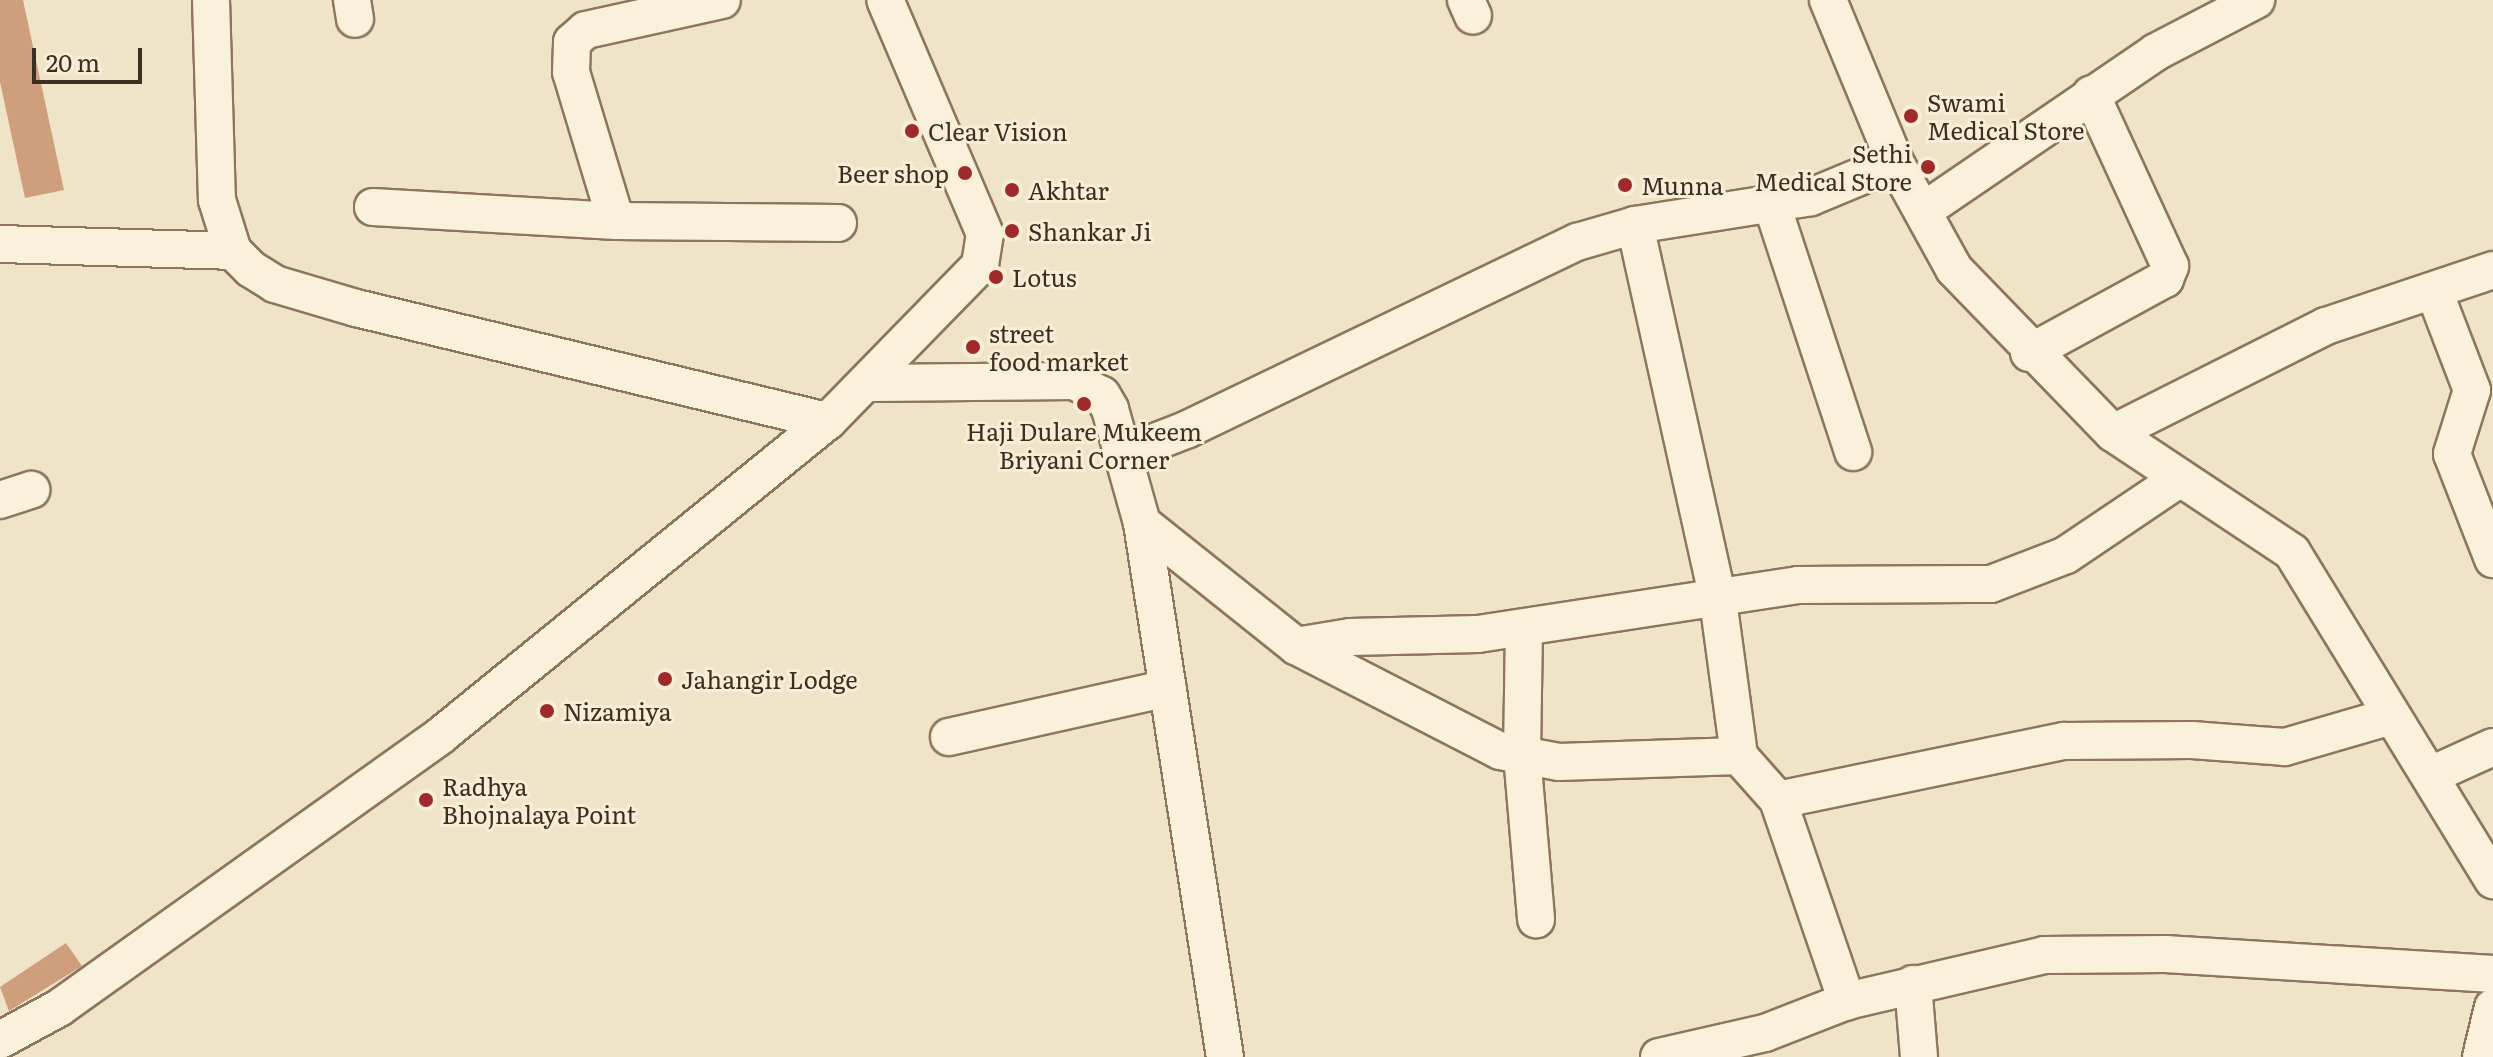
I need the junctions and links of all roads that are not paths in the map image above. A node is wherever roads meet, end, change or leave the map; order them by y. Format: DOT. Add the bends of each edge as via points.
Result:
graph roads {
  1 [pos="211,0"];
  2 [pos="722,0"];
  3 [pos="885,0"];
  4 [pos="1828,0"];
  5 [pos="2256,0"];
  6 [pos="2091,94"];
  7 [pos="1895,162"];
  8 [pos="1772,205"];
  9 [pos="373,207"];
  10 [pos="1923,211"];
  11 [pos="616,221"];
  12 [pos="838,223"];
  13 [pos="1635,225"];
  14 [pos="0,244"];
  15 [pos="233,251"];
  16 [pos="2493,270"];
  17 [pos="2434,291"];
  18 [pos="2029,353"];
  19 [pos="872,383"];
  20 [pos="828,421"];
  21 [pos="2113,433"];
  22 [pos="1853,452"];
  23 [pos="1124,454"];
  24 [pos="2177,480"];
  25 [pos="1142,523"];
  26 [pos="2493,559"];
  27 [pos="1718,600"];
  28 [pos="1524,628"];
  29 [pos="1296,646"];
  30 [pos="1168,688"];
  31 [pos="2392,716"];
  32 [pos="949,737"];
  33 [pos="2493,747"];
  34 [pos="1522,755"];
  35 [pos="1739,756"];
  36 [pos="2431,775"];
  37 [pos="1778,800"];
  38 [pos="2493,880"];
  39 [pos="1536,919"];
  40 [pos="2493,974"];
  41 [pos="1913,984"];
  42 [pos="1847,1001"];
  43 [pos="2493,1007"];
  44 [pos="0,1040"];
  45 [pos="1755,1046"];
  46 [pos="1225,1057"];
  47 [pos="1659,1057"];
  48 [pos="1919,1057"];
  49 [pos="2481,1057"];
  1 -- 15 [label="street" via="217,200"];
  2 -- 11 [label="street" via="586,30 572,42 571,72"];
  3 -- 19 [label="street" via="985,234 986,252"];
  4 -- 7 [label="street"];
  5 -- 6 [label="street"];
  6 -- 10 [label="street"];
  6 -- 18 [label="street" via="2170,266 2165,279"];
  7 -- 8 [label="street" via="1849,186"];
  7 -- 10 [label="street"];
  8 -- 13 [label="street"];
  8 -- 22 [label="street"];
  9 -- 11 [label="street"];
  10 -- 18 [label="street" via="1954,269"];
  11 -- 12 [label="street"];
  13 -- 23 [label="street" via="1577,242 1188,429"];
  13 -- 27 [label="street"];
  14 -- 15 [label="street"];
  15 -- 20 [label="street" via="275,284 356,308"];
  16 -- 17 [label="street"];
  17 -- 21 [label="street" via="2326,326"];
  17 -- 26 [label="street" via="2472,390 2452,454"];
  18 -- 21 [label="street"];
  19 -- 20 [label="street"];
  19 -- 23 [label="street" via="1074,381 1102,395"];
  20 -- 44 [label="street" via="440,736 59,1008"];
  21 -- 24 [label="street"];
  23 -- 25 [label="street"];
  24 -- 27 [label="street" via="2066,555 1991,584 1798,585"];
  24 -- 31 [label="street" via="2292,552"];
  25 -- 29 [label="street"];
  25 -- 30 [label="street"];
  27 -- 28 [label="street"];
  27 -- 35 [label="street"];
  28 -- 29 [label="street"];
  28 -- 34 [label="street"];
  29 -- 34 [label="street" via="1392,700"];
  30 -- 32 [label="street"];
  30 -- 46 [label="street"];
  31 -- 36 [label="street"];
  31 -- 37 [label="street" via="2322,742 2285,747 2064,741"];
  33 -- 36 [label="street"];
  34 -- 35 [label="street" via="1559,762"];
  34 -- 39 [label="street"];
  35 -- 37 [label="street"];
  36 -- 38 [label="street"];
  37 -- 42 [label="street"];
  40 -- 41 [label="street" via="2165,954 2044,955"];
  41 -- 42 [label="street"];
  41 -- 48 [label="street"];
  42 -- 45 [label="street"];
  43 -- 49 [label="street"];
  45 -- 47 [label="street"];
}
